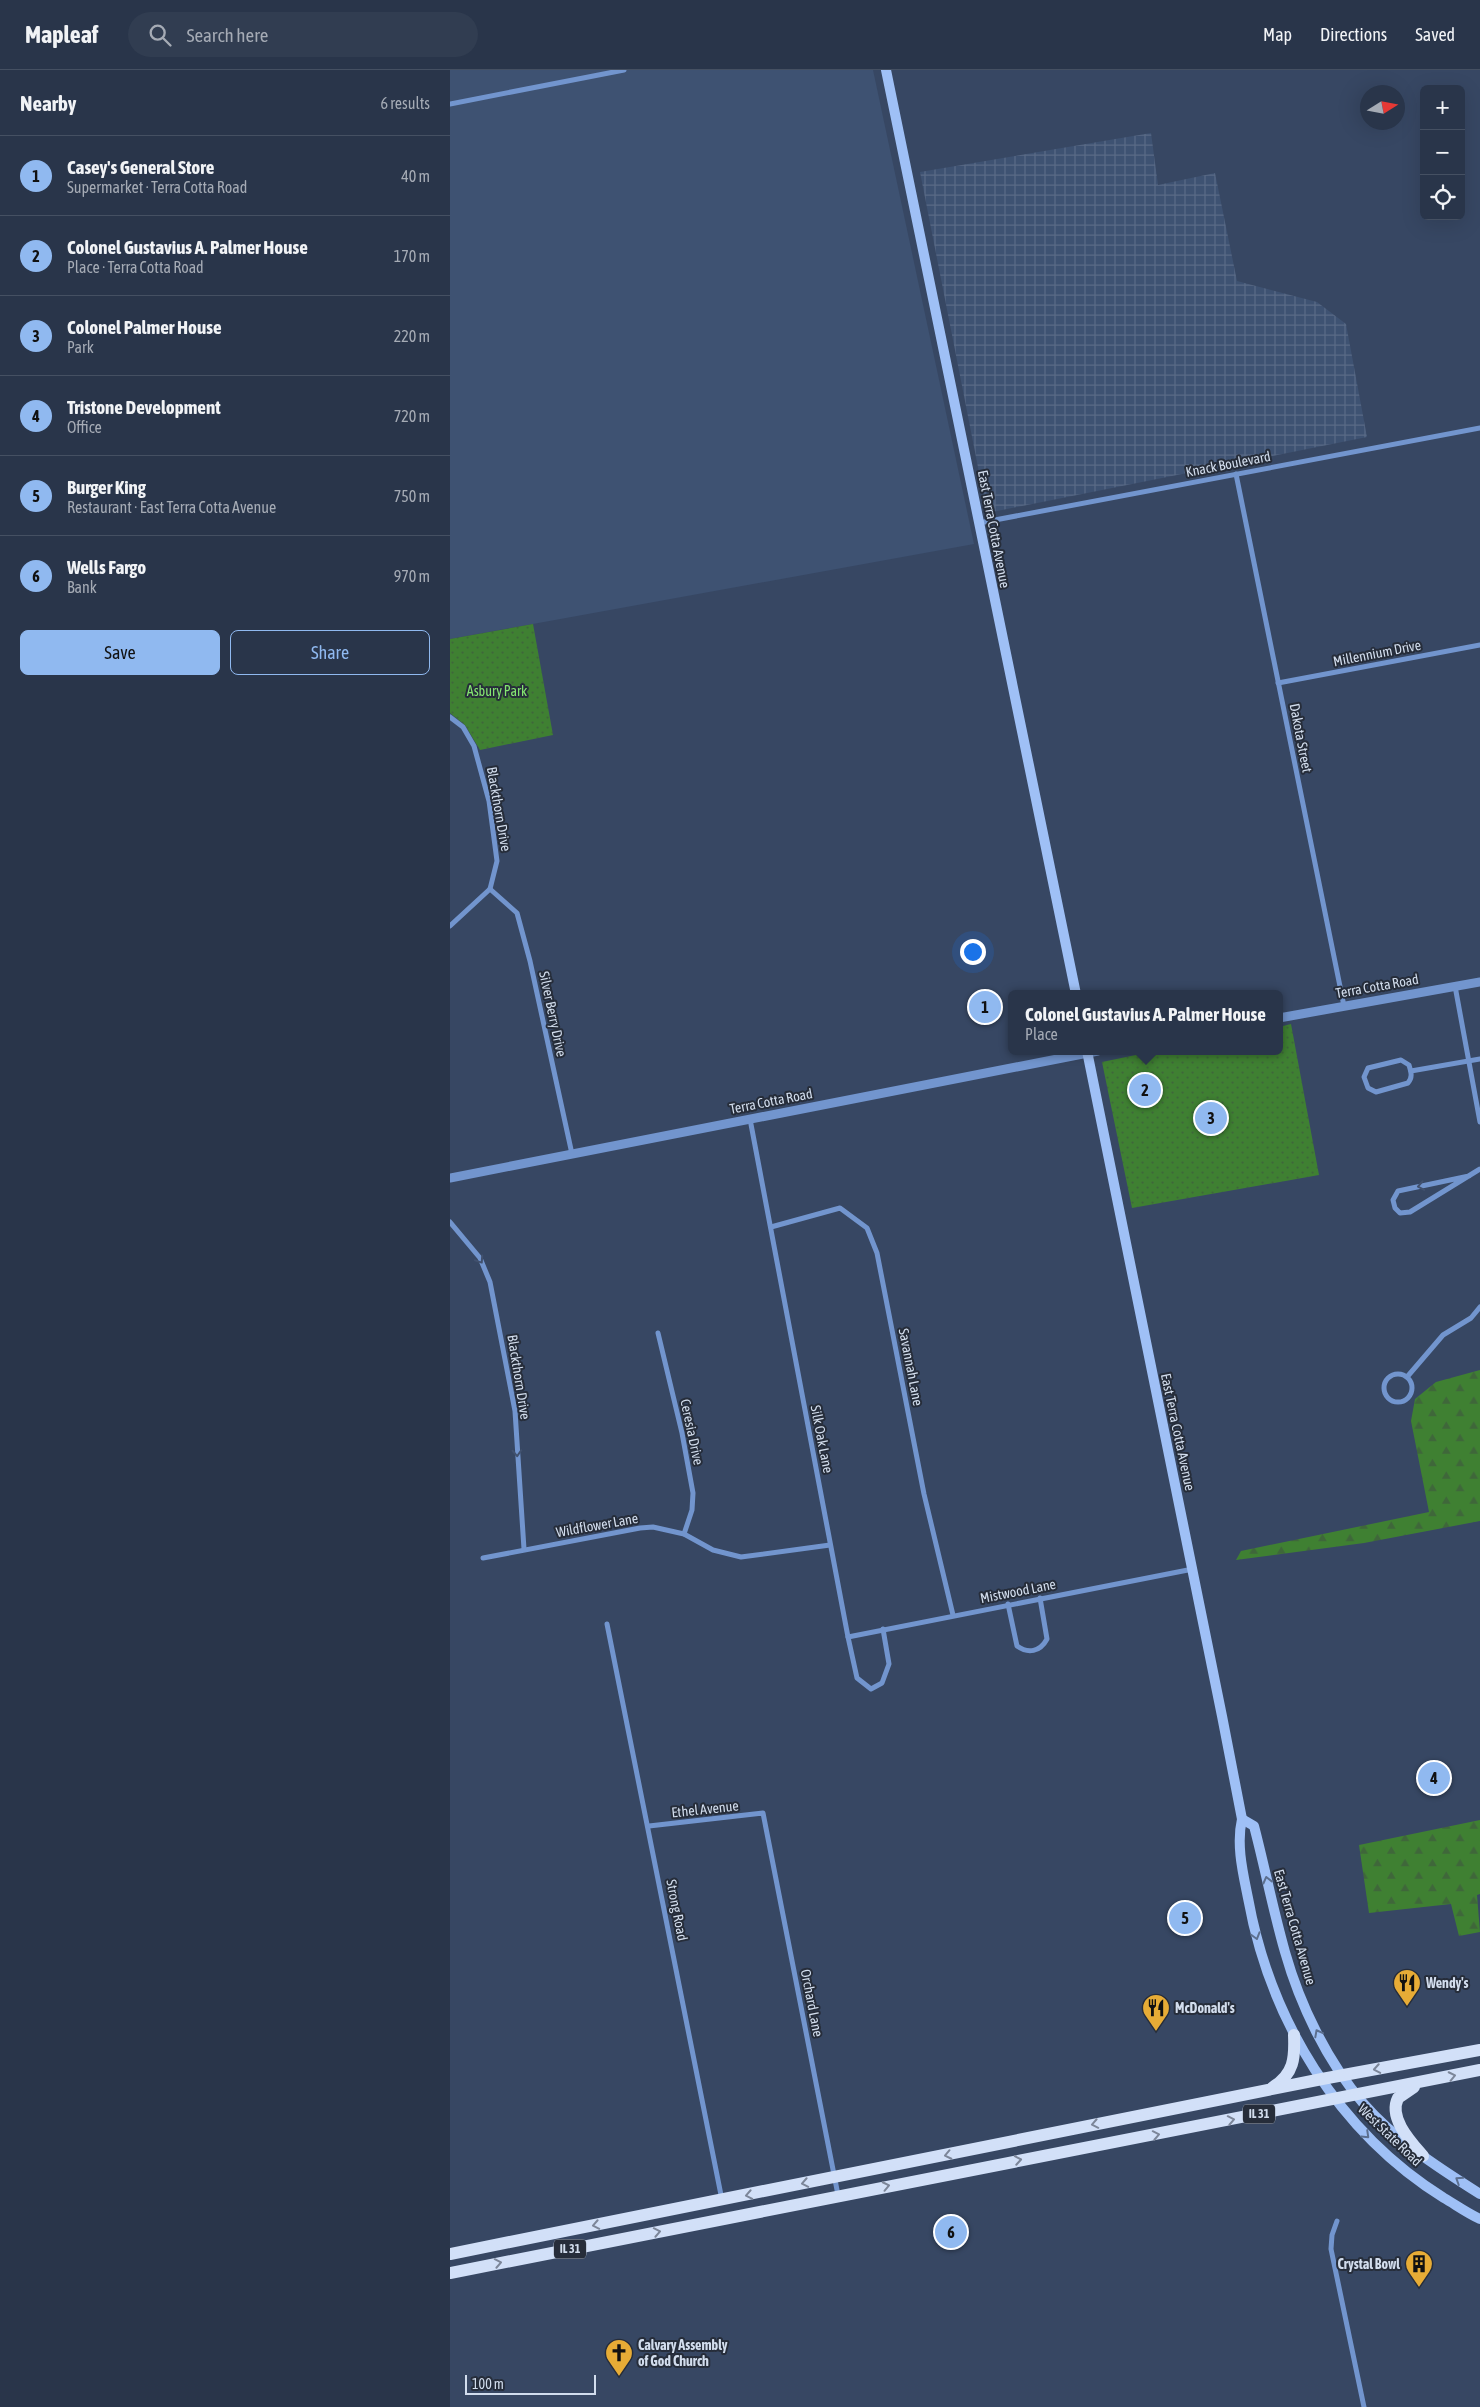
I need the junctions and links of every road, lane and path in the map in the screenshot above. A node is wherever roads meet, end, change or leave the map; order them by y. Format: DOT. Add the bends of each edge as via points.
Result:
graph roads {
  1 [pos="624,70"];
  2 [pos="886,70"];
  3 [pos="450,104"];
  4 [pos="1480,428"];
  5 [pos="1236,474"];
  6 [pos="979,523"];
  7 [pos="1480,645"];
  8 [pos="1278,683"];
  9 [pos="450,717"];
  10 [pos="490,889"];
  11 [pos="450,926"];
  12 [pos="1480,982"];
  13 [pos="1455,986"];
  14 [pos="1075,990"];
  15 [pos="1344,1006"];
  16 [pos="1283,1017"];
  17 [pos="1076,1055"];
  18 [pos="1092,1055"];
  19 [pos="1480,1059"];
  20 [pos="1470,1061"];
  21 [pos="1411,1071"];
  22 [pos="750,1119"];
  23 [pos="1480,1122"];
  24 [pos="572,1154"];
  25 [pos="1480,1170"];
  26 [pos="1469,1176"];
  27 [pos="450,1178"];
  28 [pos="450,1222"];
  29 [pos="771,1227"];
  30 [pos="1480,1307"];
  31 [pos="658,1333"];
  32 [pos="1407,1377"];
  33 [pos="684,1534"];
  34 [pos="830,1545"];
  35 [pos="524,1549"];
  36 [pos="483,1558"];
  37 [pos="1193,1569"];
  38 [pos="1040,1598"];
  39 [pos="1008,1604"];
  40 [pos="953,1615"];
  41 [pos="607,1624"];
  42 [pos="883,1629"];
  43 [pos="848,1636"];
  44 [pos="764,1813"];
  45 [pos="1242,1819"];
  46 [pos="649,1826"];
  47 [pos="1294,2035"];
  48 [pos="1480,2050"];
  49 [pos="1480,2070"];
  50 [pos="1343,2075"];
  51 [pos="1322,2079"];
  52 [pos="1428,2081"];
  53 [pos="1267,2090"];
  54 [pos="1357,2095"];
  55 [pos="1335,2098"];
  56 [pos="1423,2156"];
  57 [pos="835,2177"];
  58 [pos="1480,2194"];
  59 [pos="838,2196"];
  60 [pos="722,2200"];
  61 [pos="1480,2219"];
  62 [pos="1336,2221"];
  63 [pos="450,2254"];
  64 [pos="450,2273"];
  65 [pos="1364,2407"];
  1 -- 3 [label="street"];
  2 -- 6 [label="main road, East Terra Cotta Avenue"];
  4 -- 5 [label="street, Knack Boulevard"];
  5 -- 6 [label="street, Knack Boulevard"];
  5 -- 8 [label="street, Dakota Street"];
  6 -- 14 [label="main road, East Terra Cotta Avenue"];
  7 -- 8 [label="street, Millennium Drive"];
  8 -- 15 [label="street, Dakota Street"];
  9 -- 10 [label="street, Blackthorn Drive" via="464,727 483,774 497,861"];
  10 -- 11 [label="street"];
  10 -- 24 [label="street, Silver Berry Drive" via="517,913"];
  12 -- 13 [label="street, Terra Cotta Road"];
  13 -- 15 [label="street, Terra Cotta Road"];
  13 -- 20 [label="street"];
  15 -- 16 [label="street, Terra Cotta Road"];
  17 -- 22 [label="street, Terra Cotta Road"];
  18 -- 37 [label="main road, East Terra Cotta Avenue"];
  19 -- 20 [label="street"];
  20 -- 21 [label="street"];
  20 -- 23 [label="street"];
  21 -- 21 [label="street" via="1409,1065 1401,1060 1371,1066 1364,1073 1365,1084 1370,1091 1376,1092 1404,1086 1410,1081"];
  22 -- 24 [label="street, Terra Cotta Road"];
  22 -- 29 [label="street, Silk Oak Lane"];
  24 -- 27 [label="street, Terra Cotta Road"];
  25 -- 26 [label="street"];
  26 -- 26 [label="street, one-way" via="1398,1191 1393,1200 1395,1208 1400,1213 1410,1212"];
  28 -- 35 [label="street, Blackthorn Drive, one-way" via="480,1258 490,1282 515,1411"];
  29 -- 34 [label="street, Silk Oak Lane"];
  29 -- 40 [label="street, Savannah Lane" via="840,1208 867,1228 877,1252 924,1494"];
  30 -- 32 [label="street" via="1471,1318 1443,1335"];
  31 -- 33 [label="street, Ceresia Drive" via="693,1492 692,1510"];
  32 -- 32 [label="street" via="1394,1374 1387,1378 1384,1386 1389,1398 1398,1402 1410,1395 1412,1386"];
  33 -- 34 [label="street, Wildflower Lane" via="713,1550 741,1557"];
  33 -- 35 [label="street, Wildflower Lane" via="653,1527 630,1528"];
  34 -- 43 [label="street, Silk Oak Lane"];
  35 -- 36 [label="street, Wildflower Lane"];
  37 -- 38 [label="street, Mistwood Lane"];
  37 -- 45 [label="main road, East Terra Cotta Avenue"];
  38 -- 39 [label="street, Mistwood Lane"];
  38 -- 39 [label="street" via="1047,1639 1034,1651 1027,1652 1017,1646"];
  39 -- 40 [label="street, Mistwood Lane"];
  40 -- 42 [label="street, Mistwood Lane"];
  41 -- 46 [label="street, Strong Road"];
  42 -- 43 [label="street, Mistwood Lane"];
  42 -- 43 [label="street, Silk Oak Lane" via="889,1664 882,1683 871,1689 857,1678"];
  44 -- 46 [label="street, Ethel Avenue"];
  44 -- 57 [label="street, Orchard Lane"];
  45 -- 47 [label="main road, East Terra Cotta Avenue, one-way" via="1239,1832 1243,1873 1254,1932 1271,1983"];
  50 -- 45 [label="main road, East Terra Cotta Avenue, one-way" via="1298,1991 1285,1952 1254,1826"];
  46 -- 60 [label="street, Strong Road"];
  47 -- 51 [label="main road, East Terra Cotta Avenue"];
  47 -- 53 [label="main road" via="1294,2056 1289,2075"];
  48 -- 50 [label="main road, IL 31, one-way"];
  52 -- 49 [label="main road, IL 31, one-way"];
  50 -- 51 [label="main road, IL 31"];
  50 -- 54 [label="main road, East Terra Cotta Avenue"];
  51 -- 53 [label="main road, IL 31"];
  51 -- 55 [label="main road, East Terra Cotta Avenue"];
  52 -- 54 [label="main road, IL 31"];
  52 -- 56 [label="main road" via="1405,2092 1394,2105 1402,2129"];
  53 -- 57 [label="main road, IL 31, one-way"];
  54 -- 55 [label="main road, IL 31"];
  54 -- 56 [label="main road, West State Road" via="1378,2118"];
  59 -- 55 [label="main road, IL 31, one-way"];
  55 -- 61 [label="main road, West State Road, one-way" via="1361,2130 1397,2164 1434,2192"];
  58 -- 56 [label="main road, West State Road, one-way"];
  57 -- 59 [label="street, Orchard Lane"];
  57 -- 60 [label="main road, IL 31, one-way"];
  64 -- 59 [label="main road, IL 31, one-way"];
  60 -- 63 [label="main road, IL 31, one-way"];
  62 -- 65 [label="street" via="1330,2249"];
}
